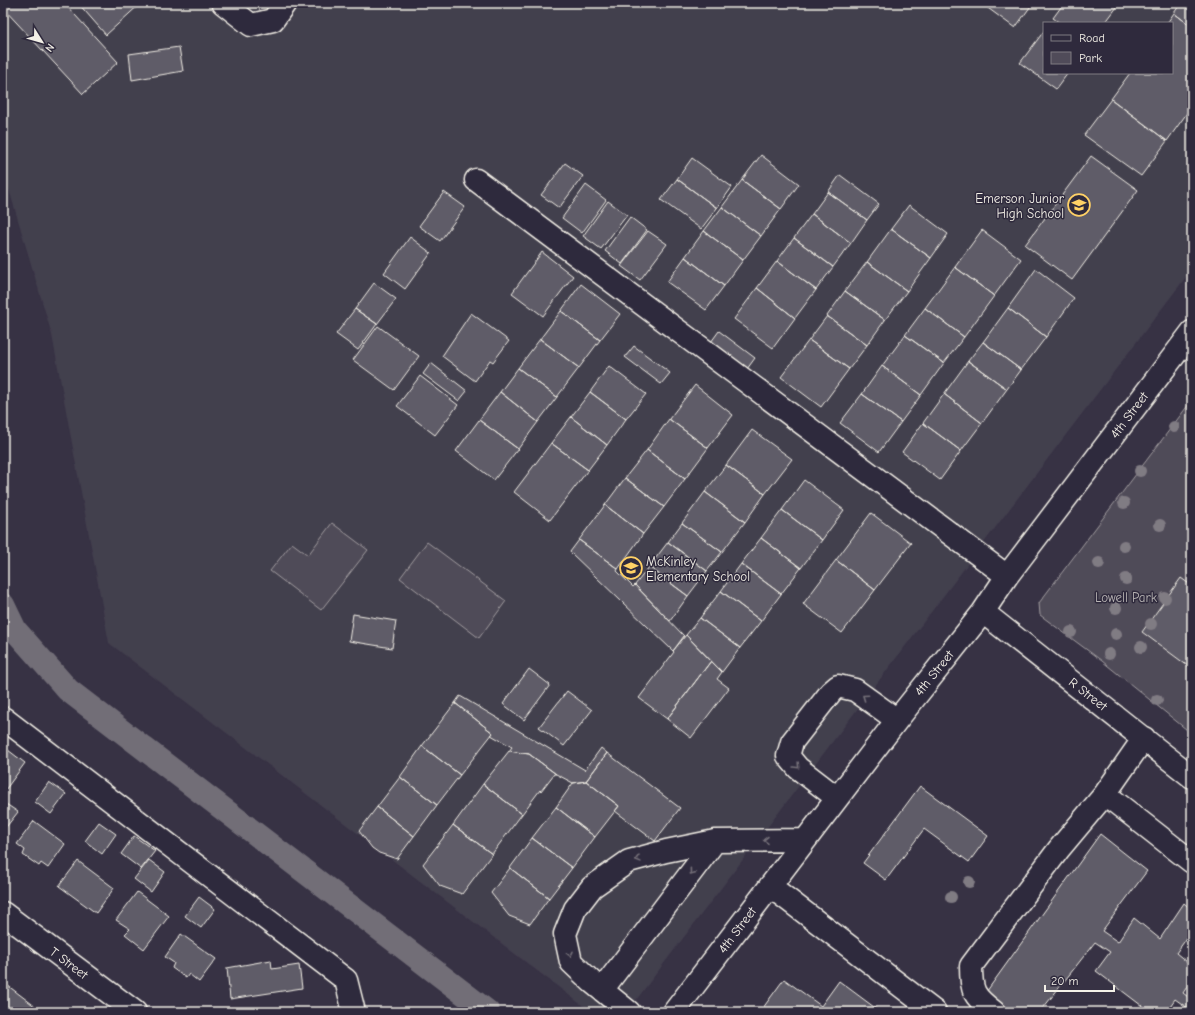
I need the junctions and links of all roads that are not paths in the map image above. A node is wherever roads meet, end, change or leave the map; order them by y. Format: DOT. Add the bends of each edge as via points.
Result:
graph roads {
  1 [pos="223,3"];
  2 [pos="285,3"];
  3 [pos="476,180"];
  4 [pos="1192,332"];
  5 [pos="1007,576"];
  6 [pos="983,612"];
  7 [pos="3,718"];
  8 [pos="897,720"];
  9 [pos="1144,738"];
  10 [pos="1192,777"];
  11 [pos="1104,794"];
  12 [pos="837,798"];
  13 [pos="805,840"];
  14 [pos="715,841"];
  15 [pos="1192,862"];
  16 [pos="770,886"];
  17 [pos="3,913"];
  18 [pos="602,990"];
  19 [pos="135,1012"];
  20 [pos="354,1012"];
  21 [pos="629,1012"];
  22 [pos="674,1012"];
  23 [pos="935,1012"];
  24 [pos="994,1012"];
  1 -- 2 [label="street" via="250,25 272,20"];
  3 -- 5 [label="street"];
  4 -- 5 [label="street, 4th Street"];
  5 -- 6 [label="street, 4th Street"];
  6 -- 8 [label="street, 4th Street"];
  6 -- 9 [label="street, R Street"];
  7 -- 20 [label="street" via="346,980"];
  8 -- 12 [label="street, 4th Street"];
  8 -- 12 [label="street, one-way" via="855,690 838,686 792,742 788,756 798,768"];
  9 -- 10 [label="street, R Street"];
  9 -- 11 [label="street"];
  11 -- 15 [label="street"];
  11 -- 24 [label="street" via="971,966 971,987 982,1003"];
  12 -- 13 [label="street, 4th Street"];
  13 -- 14 [label="street, one-way"];
  13 -- 16 [label="street, 4th Street"];
  14 -- 18 [label="street, one-way"];
  14 -- 18 [label="street, one-way" via="629,861 592,887 575,909 565,934 571,962"];
  16 -- 22 [label="street, 4th Street"];
  16 -- 23 [label="street"];
  17 -- 19 [label="street, T Street"];
  18 -- 21 [label="street"];
}
